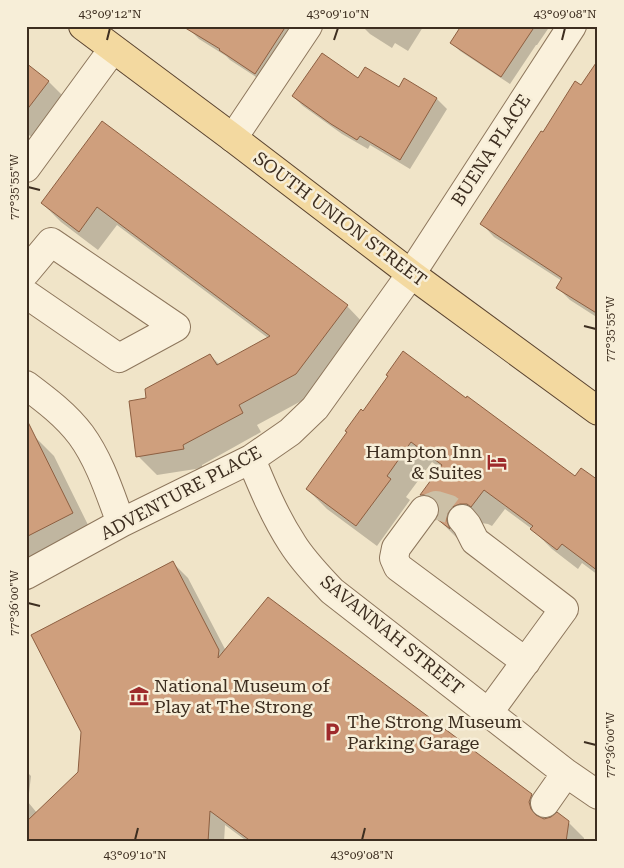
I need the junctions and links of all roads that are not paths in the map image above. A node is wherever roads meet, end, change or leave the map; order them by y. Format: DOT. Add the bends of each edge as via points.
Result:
graph roads {
  1 [pos="83,26"];
  2 [pos="308,26"];
  3 [pos="572,26"];
  4 [pos="113,49"];
  5 [pos="233,138"];
  6 [pos="29,158"];
  7 [pos="26,272"];
  8 [pos="411,274"];
  9 [pos="26,294"];
  10 [pos="26,385"];
  11 [pos="598,411"];
  12 [pos="251,459"];
  13 [pos="424,510"];
  14 [pos="462,519"];
  15 [pos="121,523"];
  16 [pos="26,575"];
  17 [pos="526,662"];
  18 [pos="489,712"];
  19 [pos="566,773"];
  20 [pos="598,795"];
  21 [pos="545,804"];
  1 -- 4 [label="main road, SOUTH UNION STREET"];
  2 -- 5 [label="street"];
  3 -- 8 [label="street, BUENA PLACE"];
  4 -- 5 [label="main road, SOUTH UNION STREET"];
  4 -- 6 [label="street"];
  5 -- 8 [label="main road, SOUTH UNION STREET"];
  7 -- 9 [label="street" via="51,242 176,327 119,358"];
  8 -- 11 [label="main road, SOUTH UNION STREET"];
  8 -- 12 [label="street, ADVENTURE PLACE" via="315,408 290,432"];
  10 -- 15 [label="street" via="58,410 81,434 94,456"];
  12 -- 15 [label="street, ADVENTURE PLACE"];
  12 -- 18 [label="street, SAVANNAH STREET" via="278,520 293,545 332,592"];
  13 -- 17 [label="street" via="396,548 394,558 398,567"];
  14 -- 17 [label="street" via="475,541 564,609"];
  15 -- 16 [label="street, ADVENTURE PLACE"];
  17 -- 18 [label="street"];
  18 -- 19 [label="street, SAVANNAH STREET"];
  19 -- 20 [label="street, SAVANNAH STREET"];
  19 -- 21 [label="street"];
}
